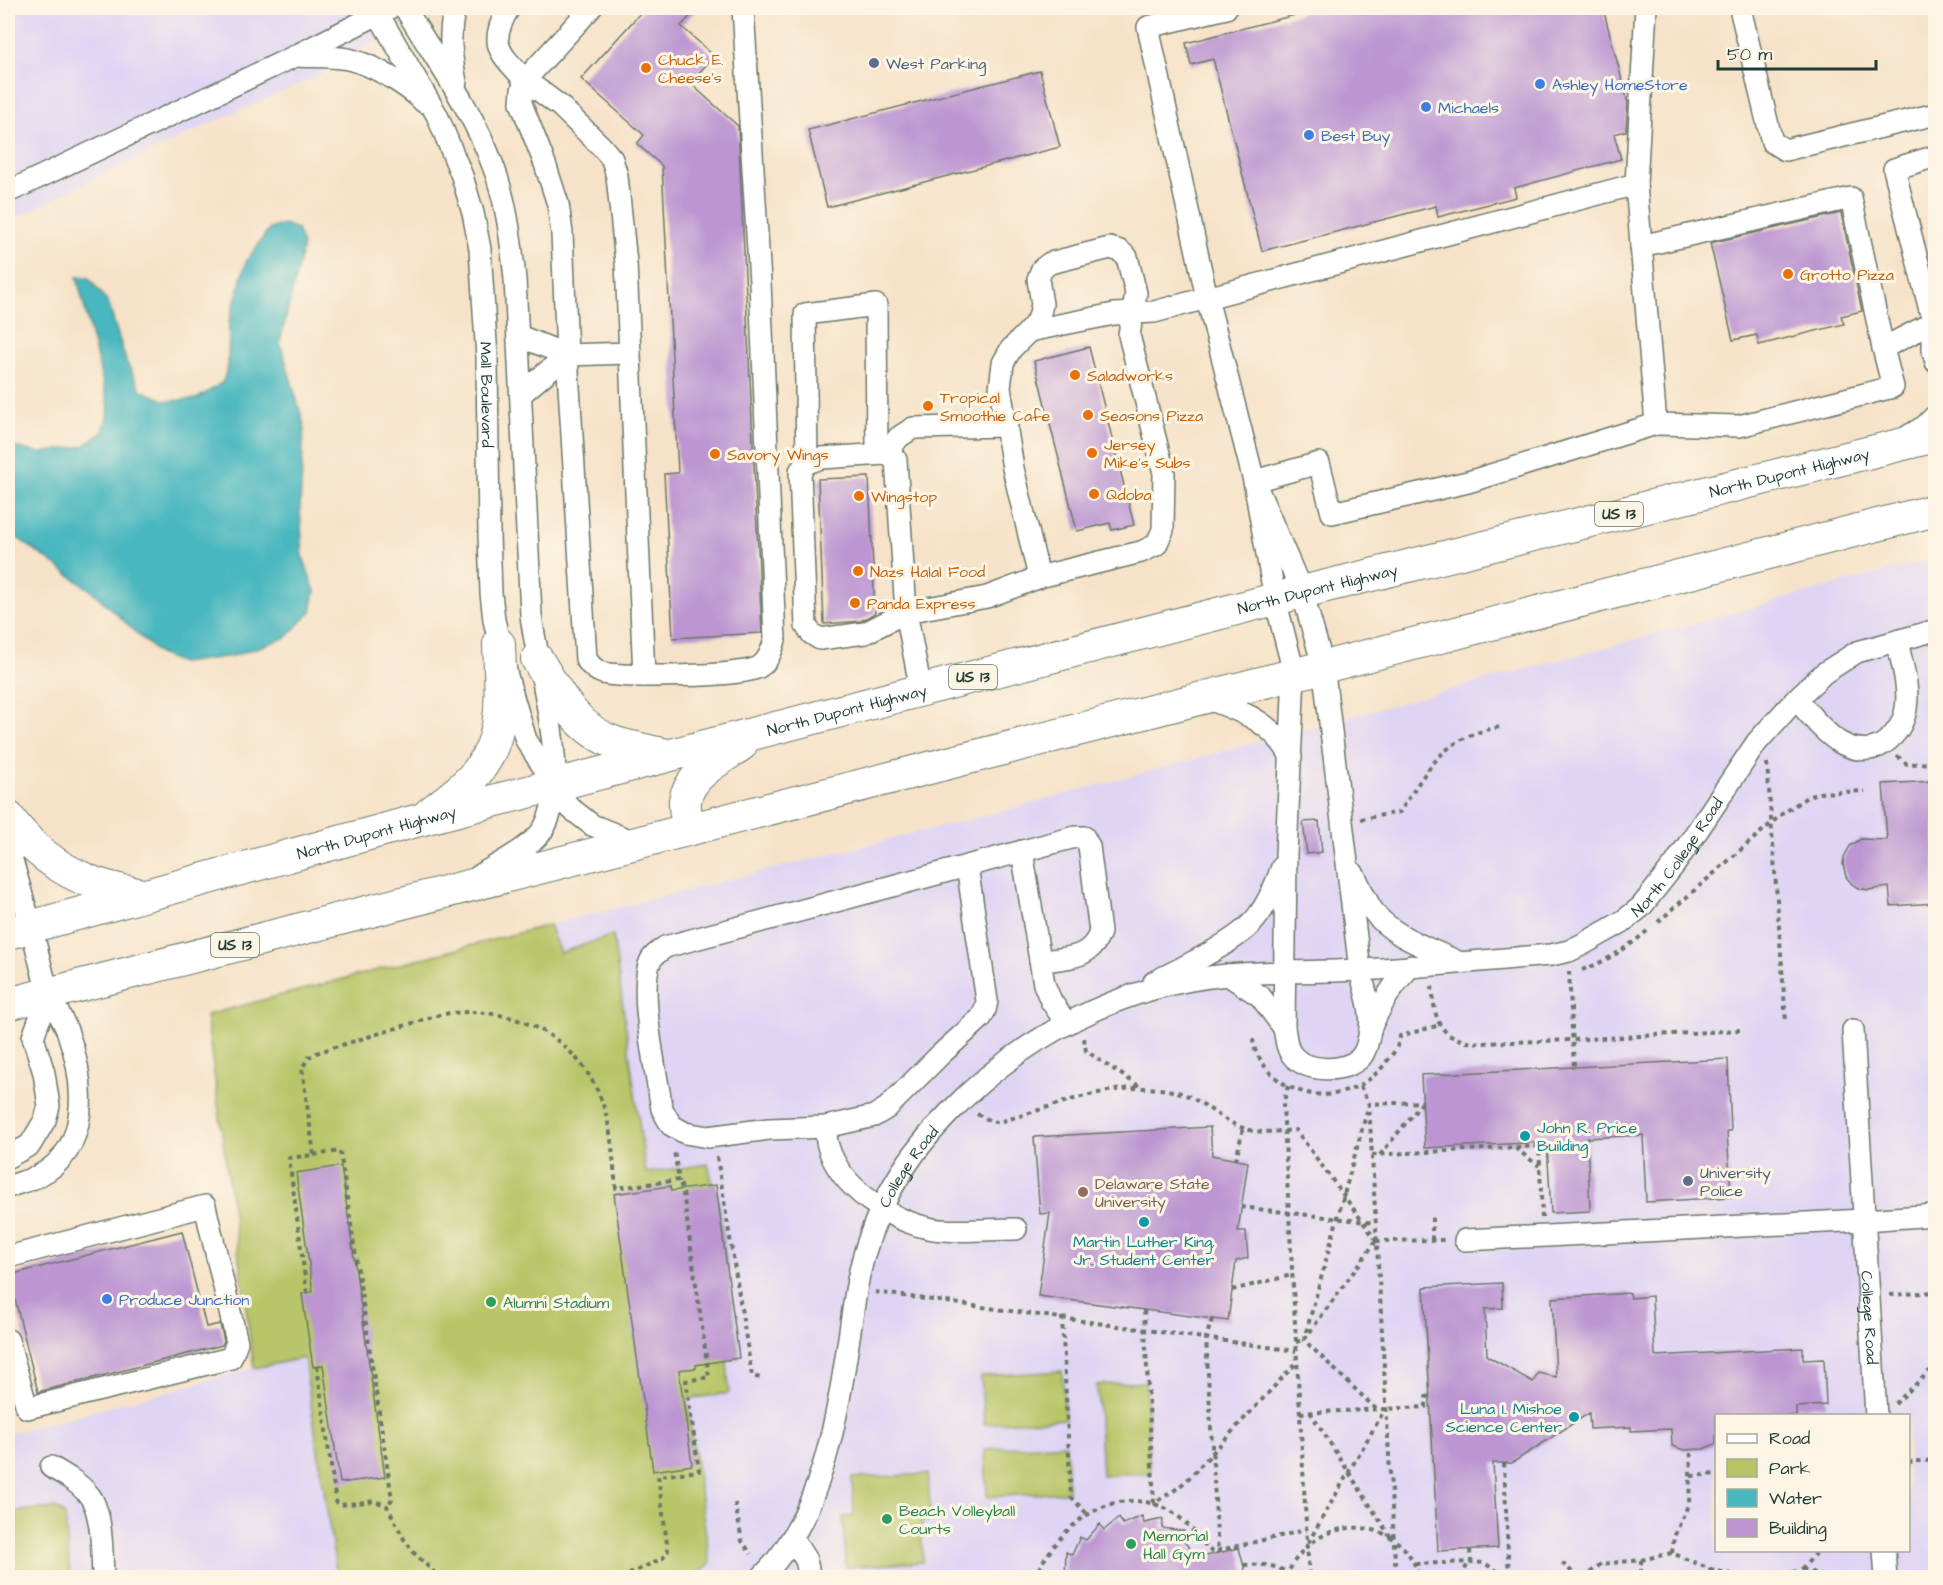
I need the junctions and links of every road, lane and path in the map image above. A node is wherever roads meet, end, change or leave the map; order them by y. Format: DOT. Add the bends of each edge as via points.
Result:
graph roads {
  1 [pos="405,8"];
  2 [pos="455,8"];
  3 [pos="509,8"];
  4 [pos="591,8"];
  5 [pos="743,8"];
  6 [pos="1226,8"];
  7 [pos="1646,8"];
  8 [pos="1740,8"];
  9 [pos="384,11"];
  10 [pos="295,56"];
  11 [pos="525,80"];
  12 [pos="458,92"];
  13 [pos="1935,114"];
  14 [pos="437,115"];
  15 [pos="1935,156"];
  16 [pos="1636,184"];
  17 [pos="8,192"];
  18 [pos="1641,246"];
  19 [pos="1207,298"];
  20 [pos="1134,313"];
  21 [pos="1934,323"];
  22 [pos="1029,331"];
  23 [pos="519,336"];
  24 [pos="1883,348"];
  25 [pos="630,353"];
  26 [pos="567,354"];
  27 [pos="1935,362"];
  28 [pos="521,394"];
  29 [pos="1935,415"];
  30 [pos="1656,424"];
  31 [pos="1007,426"];
  32 [pos="1935,436"];
  33 [pos="1888,448"];
  34 [pos="882,454"];
  35 [pos="807,463"];
  36 [pos="1254,481"];
  37 [pos="1935,510"];
  38 [pos="1039,577"];
  39 [pos="1288,595"];
  40 [pos="906,612"];
  41 [pos="1935,630"];
  42 [pos="1897,641"];
  43 [pos="500,644"];
  44 [pos="537,659"];
  45 [pos="1309,669"];
  46 [pos="644,675"];
  47 [pos="921,691"];
  48 [pos="1201,697"];
  49 [pos="1796,699"];
  50 [pos="1500,727"];
  51 [pos="1765,733"];
  52 [pos="756,734"];
  53 [pos="671,756"];
  54 [pos="1291,757"];
  55 [pos="554,786"];
  56 [pos="1865,791"];
  57 [pos="8,817"];
  58 [pos="423,819"];
  59 [pos="1360,819"];
  60 [pos="1773,821"];
  61 [pos="689,828"];
  62 [pos="634,842"];
  63 [pos="8,846"];
  64 [pos="1022,851"];
  65 [pos="1286,855"];
  66 [pos="1347,860"];
  67 [pos="967,866"];
  68 [pos="464,886"];
  69 [pos="145,896"];
  70 [pos="1656,924"];
  71 [pos="19,930"];
  72 [pos="1649,930"];
  73 [pos="1040,961"];
  74 [pos="1458,962"];
  75 [pos="1412,966"];
  76 [pos="1360,970"];
  77 [pos="1286,972"];
  78 [pos="1228,975"];
  79 [pos="1432,979"];
  80 [pos="49,993"];
  81 [pos="1131,995"];
  82 [pos="8,1004"];
  83 [pos="1786,1022"];
  84 [pos="1067,1024"];
  85 [pos="1440,1025"];
  86 [pos="1284,1028"];
  87 [pos="1370,1030"];
  88 [pos="1741,1030"];
  89 [pos="1853,1030"];
  90 [pos="1400,1036"];
  91 [pos="1084,1038"];
  92 [pos="1572,1040"];
  93 [pos="1574,1067"];
  94 [pos="1288,1086"];
  95 [pos="1360,1086"];
  96 [pos="1140,1087"];
  97 [pos="1369,1104"];
  98 [pos="971,1108"];
  99 [pos="826,1127"];
  100 [pos="1243,1128"];
  101 [pos="1284,1130"];
  102 [pos="1515,1148"];
  103 [pos="674,1151"];
  104 [pos="717,1153"];
  105 [pos="314,1155"];
  106 [pos="1372,1155"];
  107 [pos="1380,1155"];
  108 [pos="8,1157"];
  109 [pos="1236,1160"];
  110 [pos="1539,1166"];
  111 [pos="679,1180"];
  112 [pos="8,1186"];
  113 [pos="1343,1195"];
  114 [pos="1241,1207"];
  115 [pos="881,1208"];
  116 [pos="1289,1214"];
  117 [pos="1935,1215"];
  118 [pos="1432,1216"];
  119 [pos="1337,1219"];
  120 [pos="1864,1220"];
  121 [pos="1542,1221"];
  122 [pos="1363,1222"];
  123 [pos="1375,1223"];
  124 [pos="1016,1229"];
  125 [pos="1432,1240"];
  126 [pos="1458,1240"];
  127 [pos="1376,1241"];
  128 [pos="8,1257"];
  129 [pos="1292,1275"];
  130 [pos="1232,1290"];
  131 [pos="873,1292"];
  132 [pos="1935,1292"];
  133 [pos="308,1293"];
  134 [pos="1890,1294"];
  135 [pos="1144,1310"];
  136 [pos="1062,1317"];
  137 [pos="1212,1319"];
  138 [pos="1145,1329"];
  139 [pos="1206,1338"];
  140 [pos="8,1340"];
  141 [pos="1304,1340"];
  142 [pos="1296,1342"];
  143 [pos="1296,1351"];
  144 [pos="1297,1362"];
  145 [pos="1935,1365"];
  146 [pos="317,1366"];
  147 [pos="761,1378"];
  148 [pos="15,1392"];
  149 [pos="1434,1396"];
  150 [pos="1376,1409"];
  151 [pos="1385,1409"];
  152 [pos="1310,1412"];
  153 [pos="1882,1412"];
  154 [pos="1300,1413"];
  155 [pos="1692,1450"];
  156 [pos="1212,1452"];
  157 [pos="1935,1460"];
  158 [pos="1910,1462"];
  159 [pos="1504,1463"];
  160 [pos="51,1467"];
  161 [pos="1349,1472"];
  162 [pos="1715,1474"];
  163 [pos="1691,1476"];
  164 [pos="735,1503"];
  165 [pos="387,1506"];
  166 [pos="1088,1514"];
  167 [pos="1306,1530"];
  168 [pos="792,1538"];
  169 [pos="1392,1540"];
  170 [pos="1307,1545"];
  171 [pos="1470,1550"];
  172 [pos="1218,1552"];
  173 [pos="1818,1552"];
  174 [pos="1884,1552"];
  175 [pos="1672,1553"];
  176 [pos="751,1554"];
  177 [pos="1641,1560"];
  178 [pos="1469,1562"];
  179 [pos="1562,1563"];
  180 [pos="1415,1564"];
  181 [pos="1244,1565"];
  182 [pos="1710,1569"];
  183 [pos="1802,1569"];
  184 [pos="1288,1572"];
  185 [pos="103,1578"];
  186 [pos="440,1578"];
  187 [pos="621,1578"];
  188 [pos="761,1578"];
  189 [pos="810,1578"];
  190 [pos="1037,1578"];
  191 [pos="1286,1578"];
  192 [pos="1292,1578"];
  193 [pos="1309,1578"];
  194 [pos="1396,1578"];
  195 [pos="1420,1578"];
  196 [pos="1462,1578"];
  197 [pos="1509,1578"];
  198 [pos="1581,1578"];
  199 [pos="1641,1578"];
  200 [pos="1710,1578"];
  201 [pos="1748,1578"];
  202 [pos="1830,1578"];
  203 [pos="1886,1578"];
  1 -- 12 [label="street, Mall Boulevard"];
  2 -- 12 [label="street" via="450,48"];
  3 -- 11 [label="street" via="498,30 497,42 501,53"];
  4 -- 11 [label="street"];
  5 -- 46 [label="street" via="760,282 775,640 766,661 751,671"];
  6 -- 19 [label="street" via="1148,27"];
  7 -- 16 [label="street"];
  8 -- 13 [label="street" via="1772,141 1785,150"];
  9 -- 10 [label="street, Mall Boulevard"];
  9 -- 14 [label="street, Mall Boulevard"];
  10 -- 14 [label="street" via="350,59 412,90"];
  10 -- 17 [label="street, Mall Boulevard"];
  11 -- 25 [label="street" via="560,106 612,159 626,263"];
  11 -- 26 [label="street" via="521,103 558,204"];
  12 -- 23 [label="street, Mall Boulevard" via="492,163 504,200"];
  14 -- 43 [label="street, Mall Boulevard" via="462,176 480,249 487,358 491,593"];
  15 -- 21 [label="street" via="1894,169"];
  16 -- 18 [label="street"];
  16 -- 19 [label="street"];
  18 -- 24 [label="street" via="1851,198"];
  18 -- 30 [label="street"];
  19 -- 20 [label="street" via="1155,312"];
  19 -- 36 [label="street"];
  20 -- 22 [label="street"];
  20 -- 22 [label="street" via="1136,293 1127,257 1110,248 1050,263 1042,269 1038,279 1042,304 1039,318"];
  20 -- 38 [label="street" via="1129,335 1164,473 1163,530 1156,545 1141,552"];
  21 -- 24 [label="street"];
  21 -- 27 [label="street"];
  22 -- 31 [label="street" via="1003,363 1000,388"];
  23 -- 26 [label="street"];
  23 -- 28 [label="street, Mall Boulevard"];
  24 -- 30 [label="street" via="1893,387 1738,426"];
  25 -- 26 [label="street"];
  25 -- 46 [label="street"];
  26 -- 28 [label="street"];
  26 -- 46 [label="street" via="586,658 602,673"];
  28 -- 44 [label="street, Mall Boulevard" via="529,592"];
  29 -- 33 [label="street" via="1925,426"];
  30 -- 36 [label="street" via="1468,482 1332,513 1319,463"];
  31 -- 34 [label="street" via="913,428"];
  31 -- 38 [label="street"];
  32 -- 33 [label="highway, North Dupont Highway / US 13"];
  33 -- 39 [label="highway, North Dupont Highway / US 13"];
  34 -- 35 [label="street" via="821,458"];
  34 -- 35 [label="street" via="876,305 805,314"];
  34 -- 40 [label="street" via="896,460"];
  35 -- 40 [label="street" via="800,471 806,626 820,639 865,633"];
  36 -- 39 [label="street"];
  37 -- 45 [label="highway, US 13"];
  38 -- 40 [label="street" via="987,597"];
  39 -- 45 [label="street"];
  39 -- 45 [label="street"];
  39 -- 47 [label="highway, North Dupont Highway / US 13"];
  40 -- 47 [label="street"];
  41 -- 42 [label="street, North College Road"];
  42 -- 49 [label="street, North College Road" via="1857,652 1824,673"];
  42 -- 49 [label="street" via="1907,698 1905,714 1893,737 1877,747 1855,749 1838,741"];
  43 -- 55 [label="street, Mall Boulevard" via="526,740"];
  43 -- 58 [label="highway" via="501,710 487,759 471,780"];
  44 -- 53 [label="highway" via="559,697 584,725 614,742"];
  44 -- 55 [label="street, Mall Boulevard" via="555,746"];
  45 -- 48 [label="highway, US 13"];
  45 -- 54 [label="street"];
  45 -- 66 [label="street"];
  47 -- 52 [label="highway, North Dupont Highway / US 13"];
  48 -- 54 [label="street" via="1266,725 1284,742"];
  48 -- 61 [label="highway, US 13"];
  49 -- 51 [label="street, North College Road"];
  50 -- 59 [label="path" via="1475,732 1444,750 1400,812"];
  51 -- 60 [label="path"];
  51 -- 74 [label="street, North College Road" via="1659,885 1622,922 1569,951"];
  52 -- 53 [label="highway, North Dupont Highway / US 13"];
  52 -- 61 [label="highway" via="701,773 693,784 685,808"];
  53 -- 55 [label="highway, North Dupont Highway / US 13"];
  54 -- 65 [label="street"];
  55 -- 58 [label="highway, North Dupont Highway / US 13"];
  55 -- 62 [label="street, Mall Boulevard" via="569,807 592,825"];
  55 -- 68 [label="street, Mall Boulevard" via="551,812 542,831"];
  56 -- 60 [label="path" via="1807,797"];
  57 -- 69 [label="highway" via="40,853 71,873 93,883"];
  58 -- 69 [label="highway, North Dupont Highway / US 13"];
  60 -- 70 [label="path"];
  60 -- 83 [label="path"];
  61 -- 62 [label="highway, US 13"];
  62 -- 68 [label="highway, US 13"];
  63 -- 71 [label="street"];
  64 -- 67 [label="street"];
  64 -- 73 [label="street"];
  64 -- 73 [label="street" via="1075,837 1084,837 1089,846 1100,932 1096,943 1089,951"];
  65 -- 77 [label="street"];
  65 -- 81 [label="street" via="1276,884 1252,923 1238,935"];
  66 -- 74 [label="street" via="1373,911 1387,926"];
  66 -- 76 [label="street"];
  67 -- 99 [label="street" via="987,1001 981,1018 887,1108 874,1116"];
  67 -- 99 [label="street" via="665,947 652,957 646,999 662,1109 671,1125 685,1133 708,1137"];
  68 -- 80 [label="highway, US 13"];
  69 -- 71 [label="highway, North Dupont Highway / US 13"];
  71 -- 80 [label="street"];
  72 -- 92 [label="path" via="1595,965 1569,971"];
  73 -- 84 [label="street" via="1051,1001"];
  74 -- 75 [label="street, North College Road"];
  75 -- 76 [label="street, North College Road"];
  75 -- 87 [label="street" via="1384,998"];
  76 -- 77 [label="street"];
  76 -- 87 [label="street"];
  77 -- 78 [label="street, College Road"];
  77 -- 86 [label="street"];
  78 -- 81 [label="street, College Road"];
  78 -- 86 [label="street" via="1260,996"];
  79 -- 85 [label="path"];
  80 -- 82 [label="highway, US 13"];
  80 -- 108 [label="street" via="33,1037 49,1106 30,1145"];
  80 -- 112 [label="street" via="74,1055 81,1112 65,1155 38,1176"];
  81 -- 84 [label="street, College Road"];
  84 -- 115 [label="street, College Road" via="1026,1048 964,1096 911,1157"];
  85 -- 90 [label="path"];
  85 -- 92 [label="path" via="1448,1035 1466,1042"];
  86 -- 87 [label="street" via="1292,1056 1304,1065 1320,1069 1334,1069 1361,1056"];
  88 -- 92 [label="path"];
  89 -- 120 [label="street, College Road"];
  91 -- 96 [label="path" via="1086,1051"];
  92 -- 93 [label="path"];
  94 -- 101 [label="path" via="1282,1105"];
  95 -- 97 [label="path"];
  96 -- 98 [label="path" via="1093,1093 1002,1121 985,1119"];
  96 -- 100 [label="path" via="1185,1095"];
  97 -- 106 [label="path"];
  97 -- 107 [label="path" via="1423,1102"];
  97 -- 113 [label="path"];
  99 -- 115 [label="street" via="827,1145 836,1165 848,1181"];
  100 -- 101 [label="path"];
  100 -- 109 [label="path"];
  101 -- 113 [label="path" via="1296,1130"];
  101 -- 116 [label="path"];
  102 -- 107 [label="path"];
  102 -- 110 [label="path"];
  102 -- 110 [label="path" via="1539,1144"];
  103 -- 111 [label="path"];
  104 -- 147 [label="path" via="752,1376"];
  105 -- 111 [label="path" via="302,1068 309,1057 438,1015 482,1011 540,1029 576,1057 602,1101 616,1188"];
  105 -- 133 [label="path" via="289,1158"];
  105 -- 165 [label="path" via="340,1151 392,1499"];
  106 -- 107 [label="path"];
  106 -- 123 [label="path"];
  110 -- 121 [label="path"];
  111 -- 187 [label="path" via="709,1377 686,1381 699,1471 658,1476 668,1551 663,1558"];
  113 -- 119 [label="path"];
  113 -- 122 [label="path"];
  114 -- 116 [label="path"];
  115 -- 124 [label="street" via="912,1224 935,1229"];
  115 -- 168 [label="street, College Road" via="858,1275 829,1444 816,1489"];
  116 -- 119 [label="path"];
  116 -- 129 [label="path"];
  117 -- 120 [label="street"];
  118 -- 125 [label="path"];
  119 -- 122 [label="path"];
  119 -- 141 [label="path"];
  120 -- 126 [label="street"];
  120 -- 153 [label="street, College Road"];
  122 -- 123 [label="path"];
  122 -- 127 [label="path"];
  123 -- 127 [label="path"];
  125 -- 126 [label="path"];
  125 -- 127 [label="path"];
  127 -- 141 [label="path"];
  127 -- 151 [label="path"];
  128 -- 148 [label="street" via="205,1206 237,1342 231,1358 27,1408"];
  129 -- 130 [label="path"];
  129 -- 142 [label="path"];
  131 -- 136 [label="path"];
  132 -- 134 [label="path"];
  135 -- 138 [label="path"];
  136 -- 138 [label="path"];
  136 -- 166 [label="path" via="1071,1497"];
  137 -- 139 [label="path"];
  138 -- 139 [label="path"];
  138 -- 156 [label="path" via="1154,1503 1178,1488"];
  139 -- 143 [label="path"];
  139 -- 156 [label="path"];
  140 -- 148 [label="street"];
  141 -- 142 [label="path"];
  141 -- 150 [label="path"];
  142 -- 143 [label="path"];
  143 -- 144 [label="path"];
  144 -- 154 [label="path"];
  144 -- 156 [label="path"];
  145 -- 153 [label="path"];
  146 -- 165 [label="path" via="336,1502 340,1505 375,1501"];
  149 -- 151 [label="path" via="1426,1397 1426,1407"];
  150 -- 151 [label="path"];
  150 -- 152 [label="path"];
  151 -- 161 [label="path"];
  151 -- 169 [label="path"];
  152 -- 154 [label="path"];
  152 -- 161 [label="path"];
  154 -- 167 [label="path"];
  155 -- 163 [label="path"];
  156 -- 172 [label="path"];
  157 -- 158 [label="path"];
  159 -- 197 [label="path"];
  160 -- 185 [label="street" via="91,1497 98,1517"];
  161 -- 169 [label="path"];
  161 -- 170 [label="path"];
  162 -- 163 [label="path"];
  163 -- 175 [label="path" via="1689,1503"];
  164 -- 176 [label="path" via="742,1541"];
  165 -- 186 [label="path" via="410,1547"];
  166 -- 172 [label="path" via="1123,1501 1158,1505 1187,1522 1212,1552"];
  166 -- 190 [label="path" via="1063,1533 1040,1566"];
  167 -- 170 [label="path"];
  167 -- 172 [label="path"];
  168 -- 188 [label="street, College Road"];
  168 -- 189 [label="street" via="806,1560"];
  169 -- 170 [label="path" via="1371,1529 1344,1528"];
  169 -- 180 [label="path"];
  169 -- 194 [label="path"];
  170 -- 184 [label="path"];
  170 -- 193 [label="path"];
  171 -- 178 [label="path"];
  173 -- 183 [label="path"];
  174 -- 203 [label="street"];
  175 -- 177 [label="path"];
  175 -- 182 [label="path"];
  177 -- 198 [label="path" via="1601,1564"];
  177 -- 199 [label="path"];
  178 -- 180 [label="path"];
  178 -- 196 [label="path"];
  178 -- 197 [label="path" via="1484,1563"];
  179 -- 198 [label="path"];
  180 -- 195 [label="path"];
  181 -- 184 [label="path" via="1259,1564"];
  182 -- 200 [label="path"];
  182 -- 201 [label="path"];
  183 -- 201 [label="path"];
  183 -- 202 [label="path"];
  184 -- 191 [label="path"];
  184 -- 192 [label="path"];
}
